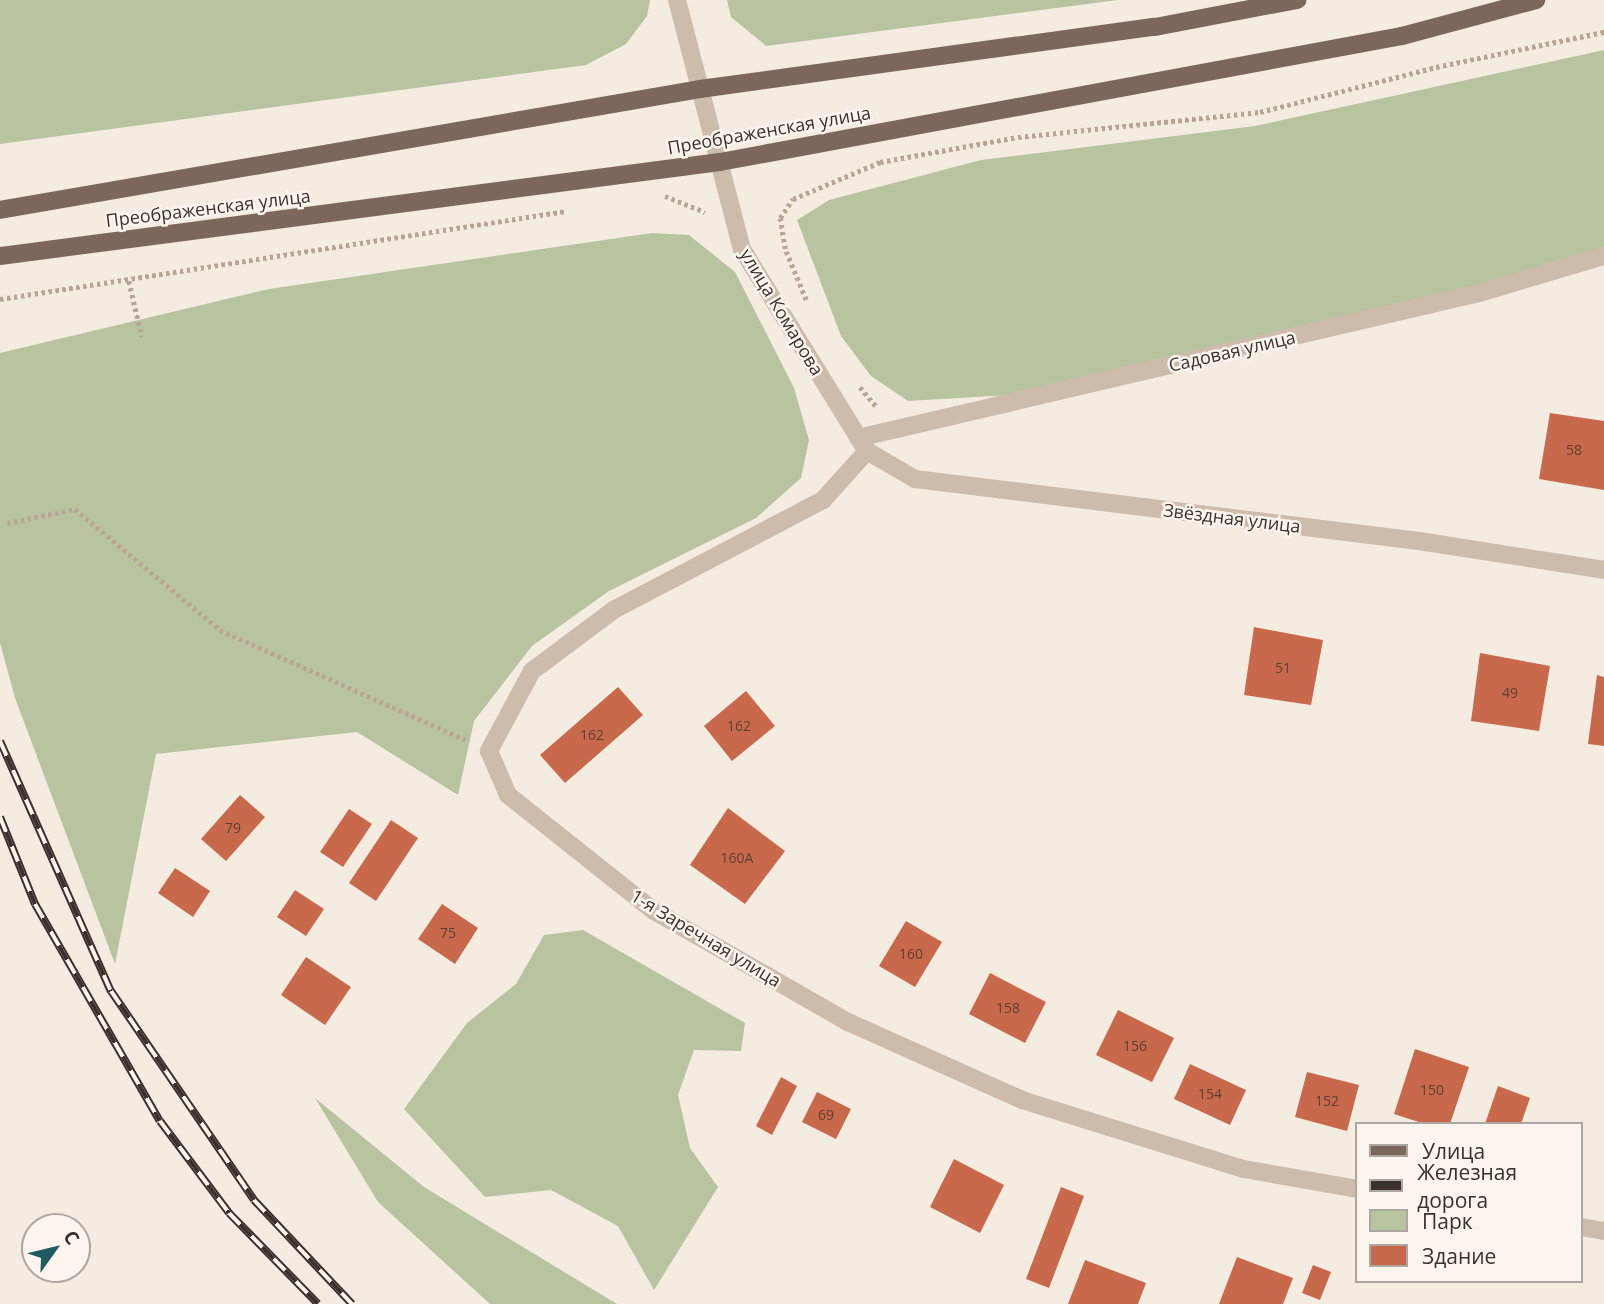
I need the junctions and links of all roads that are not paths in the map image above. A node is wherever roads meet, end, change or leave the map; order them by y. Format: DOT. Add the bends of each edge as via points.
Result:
graph roads {
  1 [pos="677,0"];
  2 [pos="1297,0"];
  3 [pos="1536,0"];
  4 [pos="700,89"];
  5 [pos="719,162"];
  6 [pos="7,209"];
  7 [pos="5,256"];
  8 [pos="1604,256"];
  9 [pos="862,444"];
  10 [pos="1604,570"];
  11 [pos="1356,1189"];
  12 [pos="1583,1227"];
  13 [pos="1604,1231"];
  1 -- 4 [label="street, улица Комарова"];
  2 -- 4 [label="main road, Преображенская улица" via="1155,27"];
  3 -- 5 [label="main road, Преображенская улица" via="1402,36"];
  4 -- 5 [label="street, улица Комарова"];
  4 -- 6 [label="main road, Преображенская улица"];
  5 -- 7 [label="main road, Преображенская улица"];
  5 -- 9 [label="street, улица Комарова" via="743,249"];
  8 -- 9 [label="street, Садовая улица" via="1479,293 896,429"];
  9 -- 10 [label="street, Звёздная улица" via="915,478 1419,541"];
  9 -- 11 [label="street, 1-я Заречная улица" via="823,500 584,628 532,671 489,751 508,795 654,911 848,1022 1022,1100 1244,1169"];
  12 -- 13 [label="street"];
}
